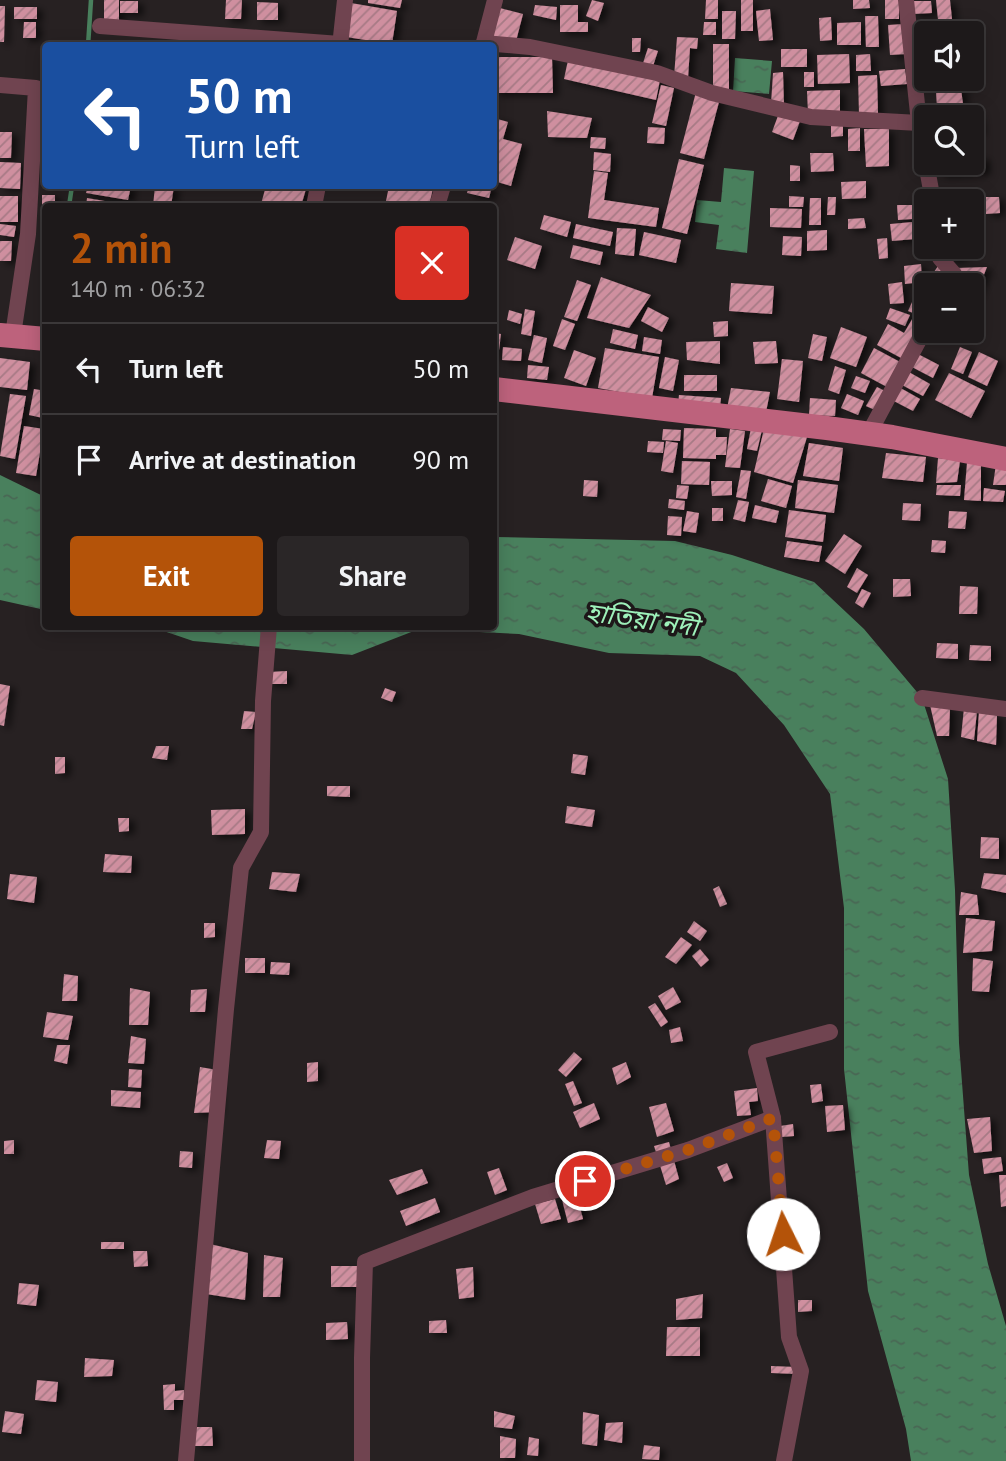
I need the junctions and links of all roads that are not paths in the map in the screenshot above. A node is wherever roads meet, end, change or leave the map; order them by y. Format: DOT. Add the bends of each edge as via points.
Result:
graph roads {
  1 [pos="345,0"];
  2 [pos="495,0"];
  3 [pos="906,0"];
  4 [pos="100,26"];
  5 [pos="302,42"];
  6 [pos="340,42"];
  7 [pos="484,42"];
  8 [pos="497,45"];
  9 [pos="0,85"];
  10 [pos="917,105"];
  11 [pos="914,123"];
  12 [pos="941,259"];
  13 [pos="953,273"];
  14 [pos="6,335"];
  15 [pos="42,339"];
  16 [pos="918,343"];
  17 [pos="497,389"];
  18 [pos="869,435"];
  19 [pos="1006,459"];
  20 [pos="269,630"];
  21 [pos="922,698"];
  22 [pos="1006,709"];
  23 [pos="830,1032"];
  24 [pos="773,1118"];
  25 [pos="186,1461"];
  26 [pos="362,1461"];
  27 [pos="784,1461"];
  1 -- 6 [label="street"];
  2 -- 7 [label="street"];
  3 -- 10 [label="street"];
  4 -- 5 [label="street"];
  8 -- 11 [label="street" via="530,47 657,73 712,93 811,117"];
  9 -- 14 [label="street" via="36,88 28,234"];
  12 -- 13 [label="street"];
  14 -- 15 [label="main road"];
  16 -- 18 [label="street"];
  17 -- 18 [label="main road"];
  18 -- 19 [label="main road"];
  20 -- 25 [label="street" via="261,832 242,868"];
  21 -- 22 [label="street"];
  23 -- 24 [label="street" via="756,1052"];
  24 -- 26 [label="street" via="688,1150 533,1197 365,1262"];
  24 -- 27 [label="street" via="789,1337 801,1371"];
}
